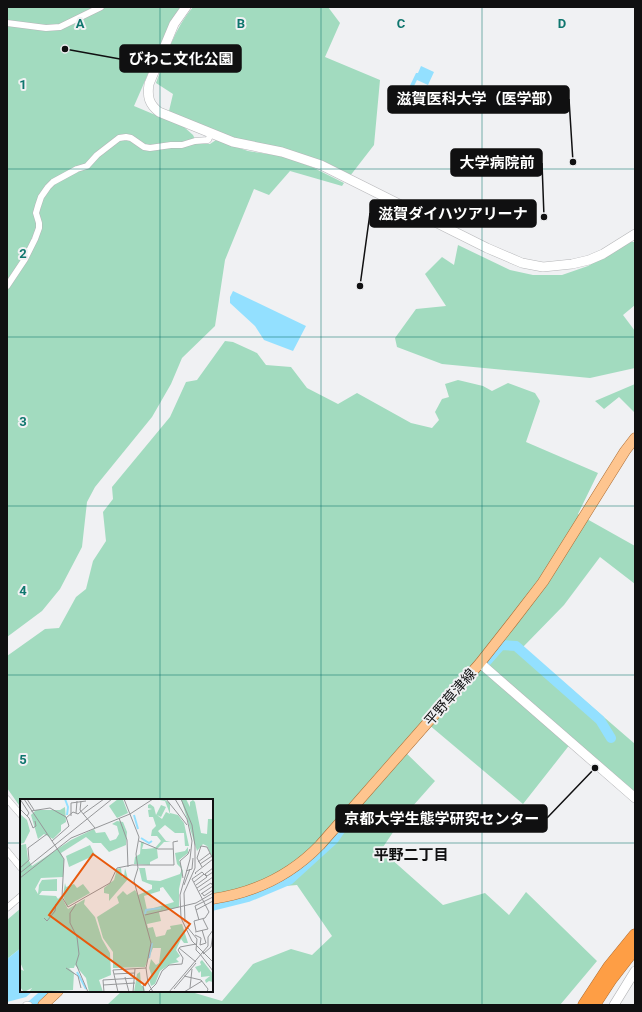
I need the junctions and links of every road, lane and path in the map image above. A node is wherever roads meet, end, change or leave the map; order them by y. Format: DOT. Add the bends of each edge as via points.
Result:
graph roads {
  1 [pos="101,7"];
  2 [pos="186,7"];
  3 [pos="7,23"];
  4 [pos="211,134"];
  5 [pos="635,234"];
  6 [pos="7,286"];
  7 [pos="635,438"];
  8 [pos="480,663"];
  9 [pos="635,798"];
  10 [pos="7,799"];
  11 [pos="20,814"];
  12 [pos="7,851"];
  13 [pos="20,867"];
  14 [pos="20,897"];
  15 [pos="213,899"];
  16 [pos="7,908"];
  17 [pos="635,935"];
  18 [pos="635,948"];
  19 [pos="635,970"];
  20 [pos="57,992"];
  21 [pos="43,1005"];
  22 [pos="584,1005"];
  23 [pos="594,1005"];
  24 [pos="614,1005"];
  1 -- 3 [label="street" via="60,27 46,28"];
  2 -- 4 [label="street" via="174,24 147,93 152,107 159,112"];
  4 -- 5 [label="street" via="233,142 282,152 321,166 522,263 543,267 589,260"];
  4 -- 6 [label="street" via="208,140 150,148 131,138 119,138 87,166 53,182 38,206 36,213 39,228 35,239"];
  7 -- 8 [label="main road, 平野草津線" via="543,582"];
  8 -- 9 [label="street"];
  8 -- 15 [label="main road, 平野草津線" via="308,858 290,871 258,886"];
  10 -- 11 [label="street"];
  12 -- 13 [label="street"];
  14 -- 16 [label="street"];
  17 -- 22 [label="highway" via="609,967"];
  18 -- 23 [label="highway"];
  19 -- 24 [label="street"];
  20 -- 21 [label="main road"];
}
